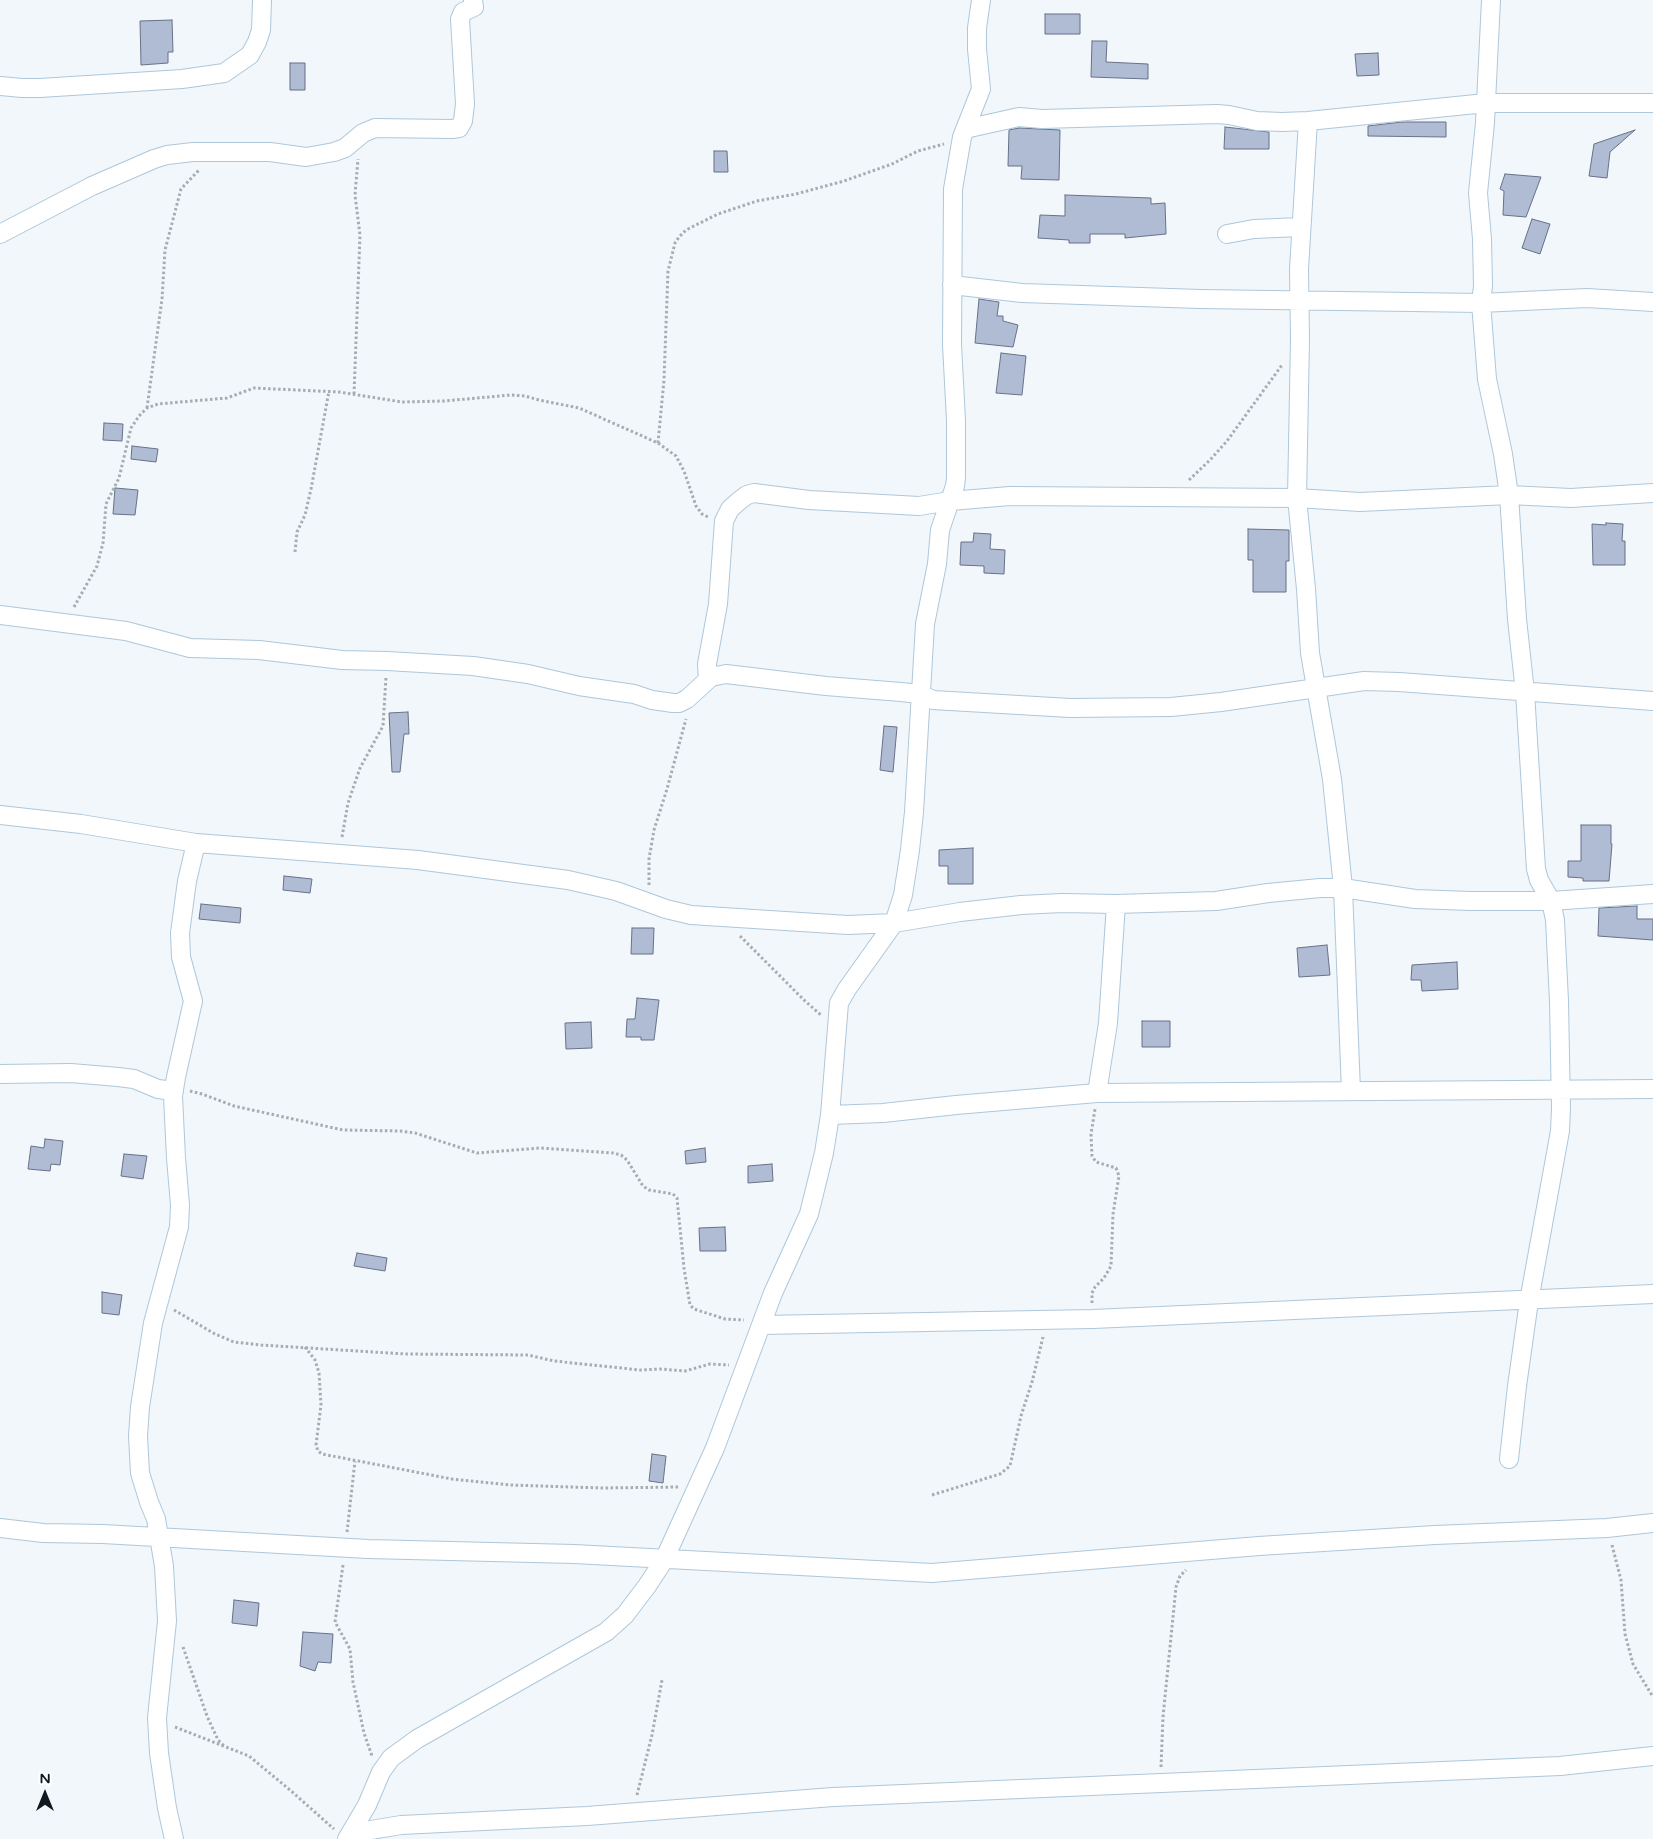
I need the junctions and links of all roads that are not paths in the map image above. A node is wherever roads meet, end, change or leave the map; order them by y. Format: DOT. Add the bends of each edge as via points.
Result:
graph roads {
  1 [pos="262,0"];
  2 [pos="473,0"];
  3 [pos="981,0"];
  4 [pos="1490,0"];
  5 [pos="0,86"];
  6 [pos="1486,103"];
  7 [pos="1653,103"];
  8 [pos="1308,121"];
  9 [pos="964,133"];
  10 [pos="1300,227"];
  11 [pos="0,234"];
  12 [pos="1227,234"];
  13 [pos="952,285"];
  14 [pos="1300,299"];
  15 [pos="1653,302"];
  16 [pos="1481,303"];
  17 [pos="1653,493"];
  18 [pos="1509,496"];
  19 [pos="1298,498"];
  20 [pos="950,501"];
  21 [pos="0,615"];
  22 [pos="708,680"];
  23 [pos="1315,688"];
  24 [pos="1525,692"];
  25 [pos="920,694"];
  26 [pos="1653,701"];
  27 [pos="0,815"];
  28 [pos="196,843"];
  29 [pos="1343,888"];
  30 [pos="1653,894"];
  31 [pos="1551,901"];
  32 [pos="1116,904"];
  33 [pos="894,923"];
  34 [pos="0,1074"];
  35 [pos="1653,1089"];
  36 [pos="1560,1090"];
  37 [pos="174,1091"];
  38 [pos="1351,1091"];
  39 [pos="1097,1093"];
  40 [pos="830,1116"];
  41 [pos="1653,1294"];
  42 [pos="1528,1301"];
  43 [pos="762,1323"];
  44 [pos="1509,1458"];
  45 [pos="1653,1523"];
  46 [pos="0,1528"];
  47 [pos="160,1537"];
  48 [pos="664,1560"];
  49 [pos="1653,1756"];
  50 [pos="342,1836"];
  51 [pos="362,1836"];
  52 [pos="174,1839"];
  1 -- 5 [label="street" via="261,30 257,42 250,55 224,73 182,79 40,88"];
  2 -- 11 [label="street" via="474,8 463,12 460,19 465,85 461,126 452,129 375,128 344,148 315,156 297,157 270,152 177,153 154,159 92,186"];
  3 -- 9 [label="street" via="977,28 980,89"];
  4 -- 6 [label="street"];
  6 -- 7 [label="street"];
  6 -- 8 [label="street"];
  6 -- 16 [label="street" via="1478,193 1482,239"];
  8 -- 9 [label="street" via="1270,122 1217,114 1019,117"];
  8 -- 10 [label="street"];
  9 -- 13 [label="street" via="953,189"];
  10 -- 12 [label="street"];
  10 -- 14 [label="street"];
  13 -- 14 [label="street" via="1022,293"];
  13 -- 20 [label="street" via="956,459 955,486"];
  14 -- 16 [label="street"];
  14 -- 19 [label="street"];
  15 -- 16 [label="street" via="1587,298"];
  16 -- 18 [label="street" via="1487,379"];
  17 -- 18 [label="street" via="1571,498"];
  18 -- 19 [label="street" via="1360,502"];
  18 -- 24 [label="street"];
  19 -- 20 [label="street" via="1010,496"];
  19 -- 23 [label="street"];
  20 -- 22 [label="street" via="919,506 747,495 730,509 724,521 718,604 707,664"];
  20 -- 25 [label="street" via="940,530 925,624"];
  21 -- 22 [label="street" via="126,631 190,648 473,666 673,703 687,699"];
  22 -- 25 [label="street" via="717,675 734,674 793,683"];
  23 -- 24 [label="street" via="1364,681"];
  23 -- 25 [label="street" via="1221,702 1123,708 1017,706 933,700"];
  23 -- 29 [label="street" via="1332,779"];
  24 -- 26 [label="street"];
  24 -- 31 [label="street" via="1536,869"];
  25 -- 33 [label="street" via="911,840 903,895"];
  27 -- 28 [label="street" via="81,824"];
  28 -- 33 [label="street" via="338,852 568,880 616,891 691,915 848,925"];
  28 -- 37 [label="street" via="180,933 181,957 193,1001"];
  29 -- 31 [label="street" via="1430,900"];
  29 -- 32 [label="street" via="1277,892 1216,901"];
  29 -- 38 [label="street"];
  30 -- 31 [label="street"];
  31 -- 36 [label="street" via="1555,920"];
  32 -- 33 [label="street" via="1021,905"];
  32 -- 39 [label="street" via="1108,1023"];
  33 -- 40 [label="street" via="841,997"];
  34 -- 37 [label="street" via="71,1073 118,1077"];
  35 -- 36 [label="street"];
  36 -- 38 [label="street"];
  36 -- 42 [label="street" via="1560,1131"];
  37 -- 47 [label="street" via="180,1205 178,1227 153,1323 138,1436 140,1473"];
  38 -- 39 [label="street"];
  39 -- 40 [label="street"];
  40 -- 43 [label="street" via="808,1214"];
  41 -- 42 [label="street"];
  42 -- 43 [label="street" via="1093,1319"];
  42 -- 44 [label="street"];
  43 -- 48 [label="street" via="715,1448"];
  45 -- 48 [label="street" via="1259,1546 932,1573"];
  46 -- 47 [label="street" via="43,1533"];
  47 -- 48 [label="street" via="345,1548 574,1554"];
  47 -- 52 [label="street" via="166,1621 157,1718 159,1753"];
  48 -- 50 [label="street" via="624,1615 606,1632 417,1739 391,1758 379,1776 367,1806"];
  49 -- 51 [label="street" via="1560,1766 833,1797 420,1824"];
}
